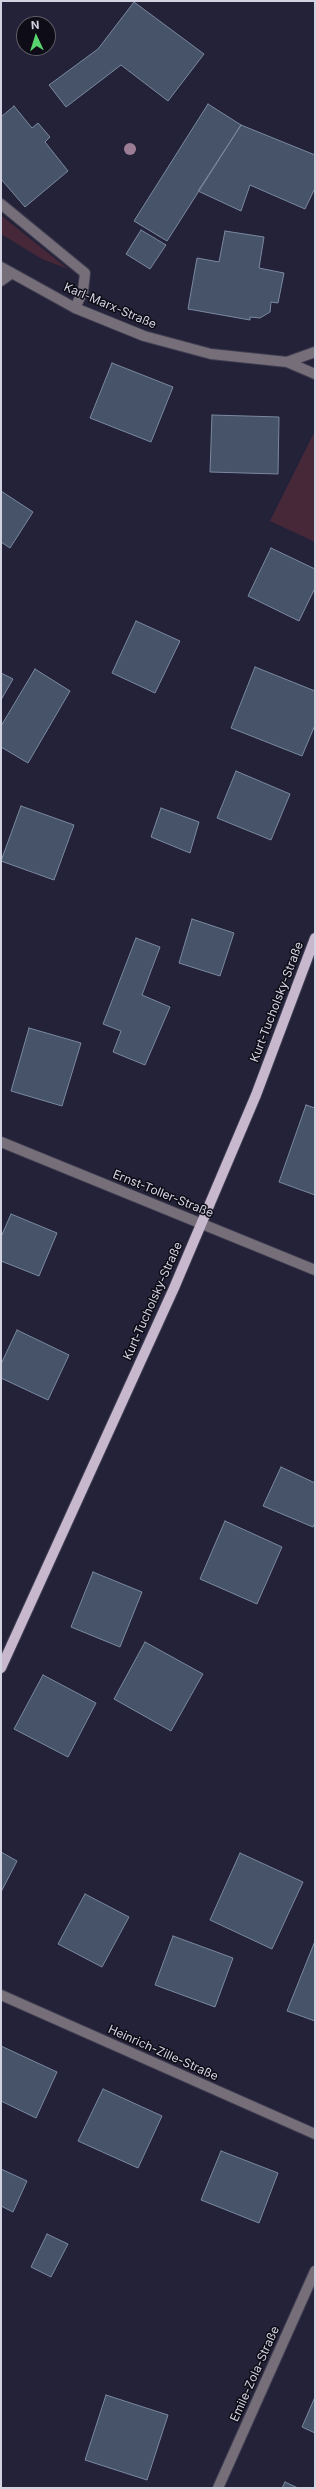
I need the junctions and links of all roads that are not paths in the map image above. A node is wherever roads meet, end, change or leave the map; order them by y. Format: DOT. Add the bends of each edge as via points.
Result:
graph roads {
  1 [pos="1,204"];
  2 [pos="1,267"];
  3 [pos="12,273"];
  4 [pos="1,281"];
  5 [pos="75,308"];
  6 [pos="315,352"];
  7 [pos="287,362"];
  8 [pos="315,374"];
  9 [pos="315,938"];
  10 [pos="1,1142"];
  11 [pos="201,1223"];
  12 [pos="315,1270"];
  13 [pos="1,1668"];
  14 [pos="1,1994"];
  15 [pos="315,2134"];
  16 [pos="315,2271"];
  17 [pos="218,2488"];
  1 -- 5 [label="street" via="85,274 83,291"];
  2 -- 3 [label="street, Karl-Marx-Straße"];
  3 -- 4 [label="street"];
  3 -- 5 [label="street, Karl-Marx-Straße"];
  5 -- 7 [label="street, Karl-Marx-Straße" via="144,336 211,354"];
  6 -- 7 [label="street, Karl-Marx-Straße"];
  7 -- 8 [label="street, Karl-Marx-Straße"];
  9 -- 11 [label="main road, Kurt-Tucholsky-Straße" via="256,1095"];
  10 -- 11 [label="street, Ernst-Toller-Straße"];
  11 -- 12 [label="street, Ernst-Toller-Straße"];
  11 -- 13 [label="main road, Kurt-Tucholsky-Straße" via="174,1288"];
  14 -- 15 [label="street, Heinrich-Zille-Straße"];
  16 -- 17 [label="street, Emile-Zola-Straße"];
}
